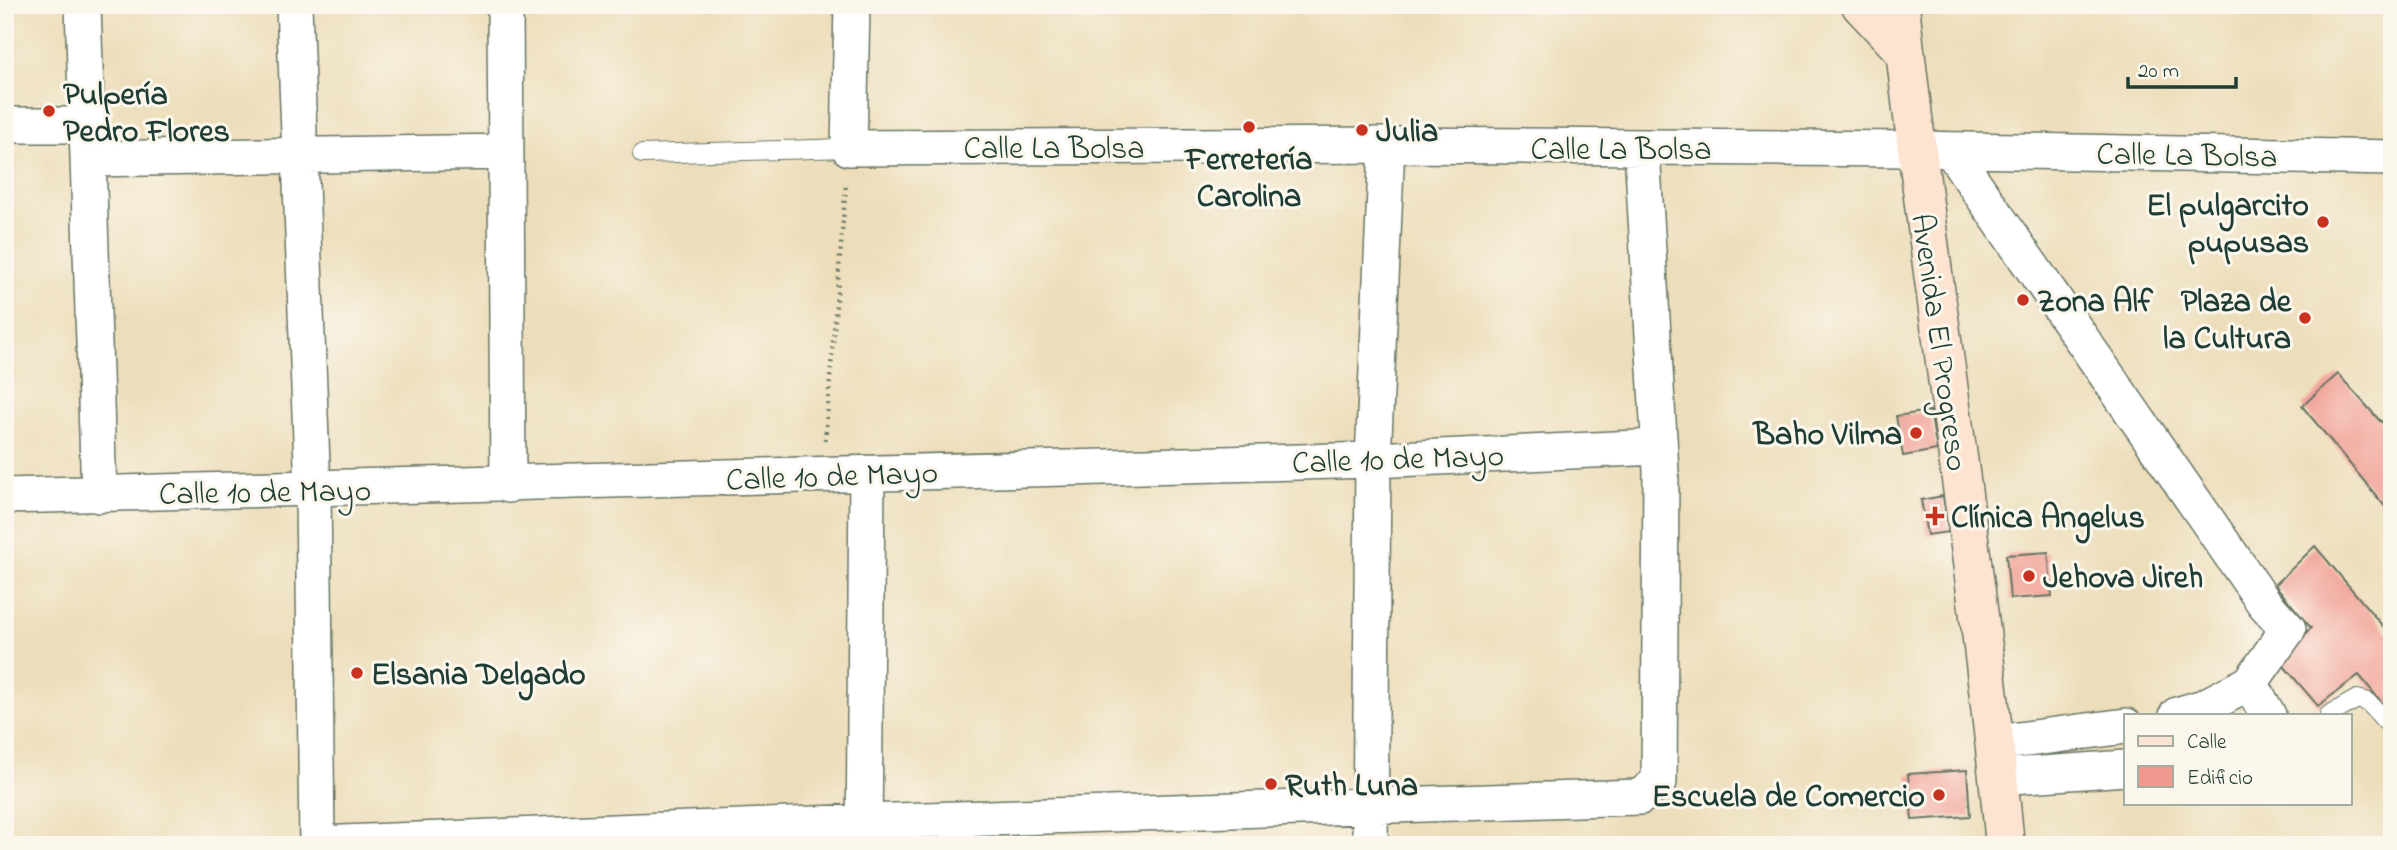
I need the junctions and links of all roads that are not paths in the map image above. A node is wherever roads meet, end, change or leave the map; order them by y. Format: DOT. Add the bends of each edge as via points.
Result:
graph roads {
  1 [pos="83,5"];
  2 [pos="294,5"];
  3 [pos="505,5"];
  4 [pos="852,5"];
  5 [pos="1861,5"];
  6 [pos="1900,5"];
  7 [pos="1905,52"];
  8 [pos="5,125"];
  9 [pos="88,142"];
  10 [pos="1387,145"];
  11 [pos="849,148"];
  12 [pos="1642,149"];
  13 [pos="1933,149"];
  14 [pos="506,152"];
  15 [pos="642,154"];
  16 [pos="298,155"];
  17 [pos="2392,158"];
  18 [pos="1658,447"];
  19 [pos="1373,460"];
  20 [pos="867,474"];
  21 [pos="508,485"];
  22 [pos="313,490"];
  23 [pos="99,495"];
  24 [pos="5,496"];
  25 [pos="2250,683"];
  26 [pos="2180,714"];
  27 [pos="2267,714"];
  28 [pos="2331,714"];
  29 [pos="2124,727"];
  30 [pos="2392,728"];
  31 [pos="1997,760"];
  32 [pos="2124,768"];
  33 [pos="1370,804"];
  34 [pos="863,833"];
  35 [pos="317,844"];
  36 [pos="1370,845"];
  37 [pos="2005,845"];
  1 -- 9 [label="street"];
  2 -- 16 [label="street"];
  3 -- 14 [label="street"];
  4 -- 11 [label="street"];
  5 -- 7 [label="street"];
  6 -- 7 [label="street, Avenida El Progreso"];
  7 -- 13 [label="street, Avenida El Progreso"];
  8 -- 9 [label="street"];
  9 -- 16 [label="street"];
  9 -- 23 [label="street"];
  10 -- 11 [label="street, Calle La Bolsa"];
  10 -- 12 [label="street, Calle La Bolsa"];
  10 -- 19 [label="street"];
  11 -- 15 [label="lane"];
  12 -- 13 [label="street, Calle La Bolsa"];
  12 -- 18 [label="street"];
  13 -- 17 [label="street, Calle La Bolsa"];
  13 -- 25 [label="street" via="2265,604 2288,629"];
  13 -- 31 [label="street, Avenida El Progreso"];
  14 -- 16 [label="street"];
  14 -- 21 [label="street"];
  16 -- 22 [label="street"];
  18 -- 19 [label="street, Calle 10 de Mayo"];
  18 -- 33 [label="street" via="1659,782 1640,797"];
  19 -- 20 [label="street, Calle 10 de Mayo"];
  19 -- 33 [label="street"];
  20 -- 21 [label="street, Calle 10 de Mayo"];
  20 -- 34 [label="street"];
  21 -- 22 [label="street, Calle 10 de Mayo"];
  22 -- 23 [label="street, Calle 10 de Mayo"];
  22 -- 35 [label="street"];
  23 -- 24 [label="street, Calle 10 de Mayo"];
  25 -- 26 [label="street"];
  25 -- 27 [label="street"];
  28 -- 30 [label="lane" via="2357,699 2368,702"];
  29 -- 31 [label="street"];
  31 -- 32 [label="street"];
  31 -- 37 [label="street, Avenida El Progreso"];
  33 -- 34 [label="street"];
  33 -- 36 [label="street"];
  34 -- 35 [label="street"];
}
